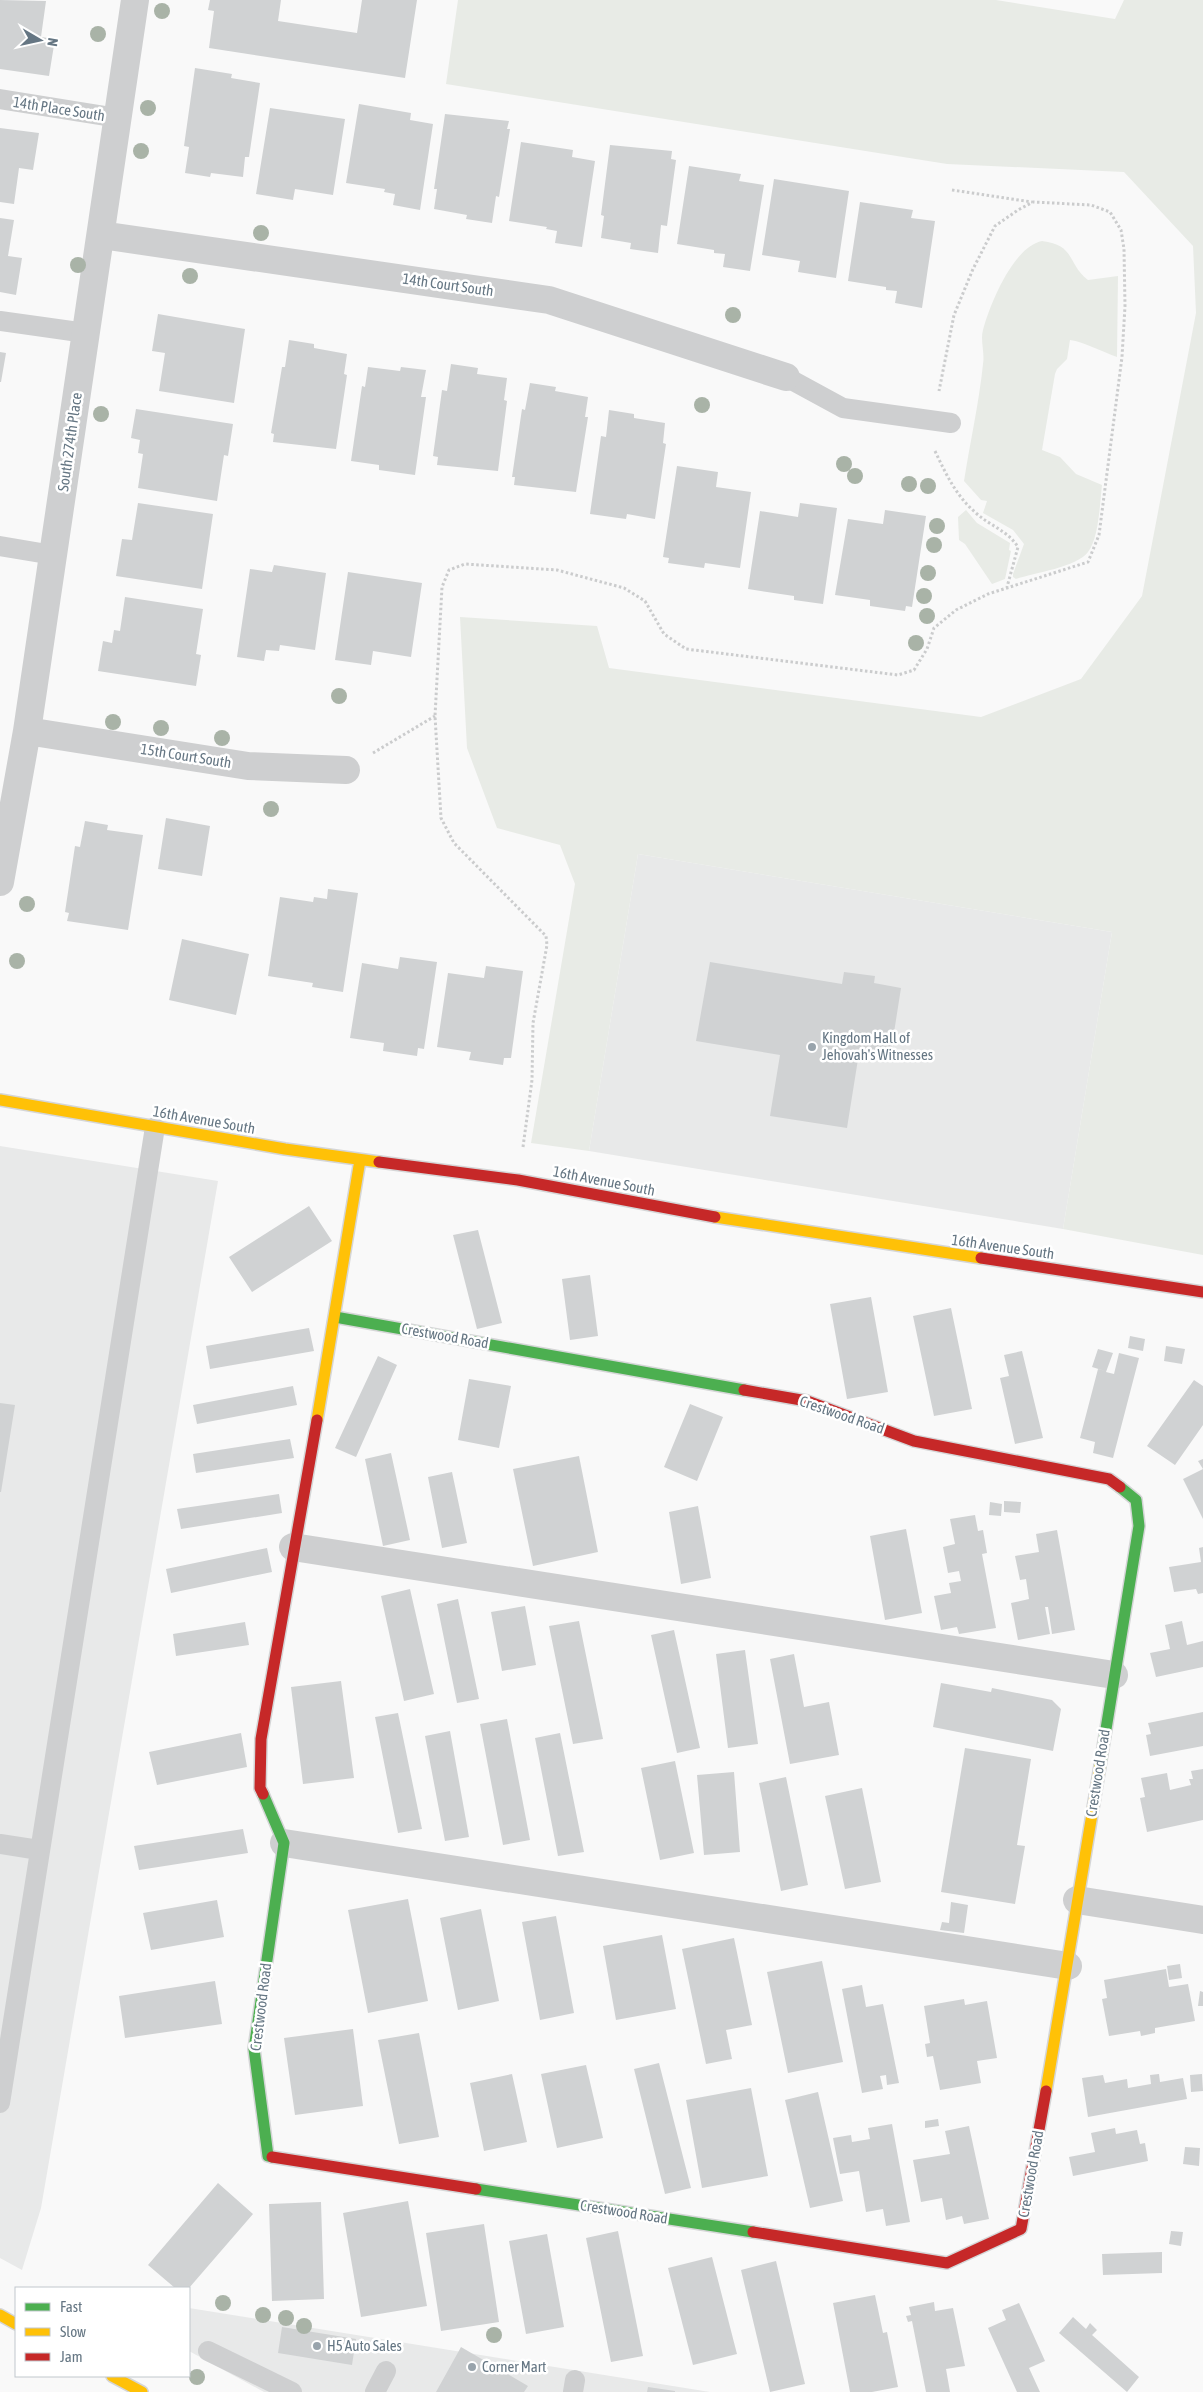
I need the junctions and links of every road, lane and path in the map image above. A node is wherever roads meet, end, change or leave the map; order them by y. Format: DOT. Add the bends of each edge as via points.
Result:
graph roads {
  1 [pos="135,0"];
  2 [pos="0,99"];
  3 [pos="118,118"];
  4 [pos="952,190"];
  5 [pos="1033,202"];
  6 [pos="101,235"];
  7 [pos="0,320"];
  8 [pos="86,333"];
  9 [pos="786,377"];
  10 [pos="942,422"];
  11 [pos="0,546"];
  12 [pos="53,555"];
  13 [pos="1007,587"];
  14 [pos="435,716"];
  15 [pos="26,731"];
  16 [pos="346,770"];
  17 [pos="0,882"];
  18 [pos="0,1100"];
  19 [pos="155,1127"];
  20 [pos="360,1160"];
  21 [pos="518,1180"];
  22 [pos="1203,1292"];
  23 [pos="335,1317"];
  24 [pos="293,1547"];
  25 [pos="1114,1675"];
  26 [pos="284,1843"];
  27 [pos="0,1844"];
  28 [pos="39,1850"];
  29 [pos="1077,1900"];
  30 [pos="1203,1920"];
  31 [pos="1068,1966"];
  32 [pos="0,2102"];
  33 [pos="0,2315"];
  34 [pos="15,2323"];
  35 [pos="208,2351"];
  36 [pos="386,2371"];
  37 [pos="114,2377"];
  38 [pos="142,2392"];
  39 [pos="292,2392"];
  40 [pos="375,2392"];
  1 -- 3 [label="street, South 274th Place"];
  2 -- 3 [label="lane, 14th Place South"];
  3 -- 6 [label="street, South 274th Place"];
  4 -- 5 [label="path"];
  5 -- 10 [label="path" via="995,226 973,268 954,315"];
  5 -- 13 [label="path" via="1090,205 1110,212 1121,230 1125,306 1116,407 1099,535 1094,548 1088,562"];
  6 -- 8 [label="street, South 274th Place"];
  6 -- 9 [label="street, 14th Court South" via="549,300"];
  7 -- 8 [label="lane"];
  8 -- 12 [label="street, South 274th Place"];
  9 -- 10 [label="lane" via="843,408"];
  10 -- 13 [label="path" via="933,446 950,481 961,499 977,514 1011,536 1018,547"];
  11 -- 12 [label="lane"];
  12 -- 15 [label="street, South 274th Place"];
  13 -- 14 [label="path" via="956,610 934,628 927,649 914,670 898,675 686,649 664,634 645,601 624,588 557,570 465,564 449,570 442,587"];
  14 -- 16 [label="path"];
  14 -- 21 [label="path" via="441,818 454,842 546,936 533,1023 532,1080"];
  15 -- 16 [label="street, 15th Court South" via="248,766"];
  15 -- 17 [label="street, South 274th Place"];
  18 -- 19 [label="street, 16th Avenue South"];
  19 -- 20 [label="street, 16th Avenue South"];
  19 -- 28 [label="lane"];
  20 -- 21 [label="street, 16th Avenue South"];
  20 -- 23 [label="street"];
  21 -- 22 [label="street, 16th Avenue South" via="724,1219"];
  23 -- 24 [label="street"];
  23 -- 25 [label="street, Crestwood Road" via="807,1401 914,1441 1109,1479 1136,1500 1138,1526"];
  24 -- 25 [label="street"];
  24 -- 26 [label="street" via="261,1739 260,1788"];
  25 -- 29 [label="street, Crestwood Road"];
  26 -- 31 [label="street"];
  26 -- 31 [label="street, Crestwood Road" via="254,2048 268,2156 321,2165 947,2263 1021,2229"];
  27 -- 28 [label="lane"];
  28 -- 32 [label="lane"];
  29 -- 30 [label="street"];
  29 -- 31 [label="street, Crestwood Road"];
  33 -- 34 [label="street"];
  35 -- 39 [label="lane"];
  36 -- 40 [label="lane"];
  37 -- 38 [label="street"];
}
